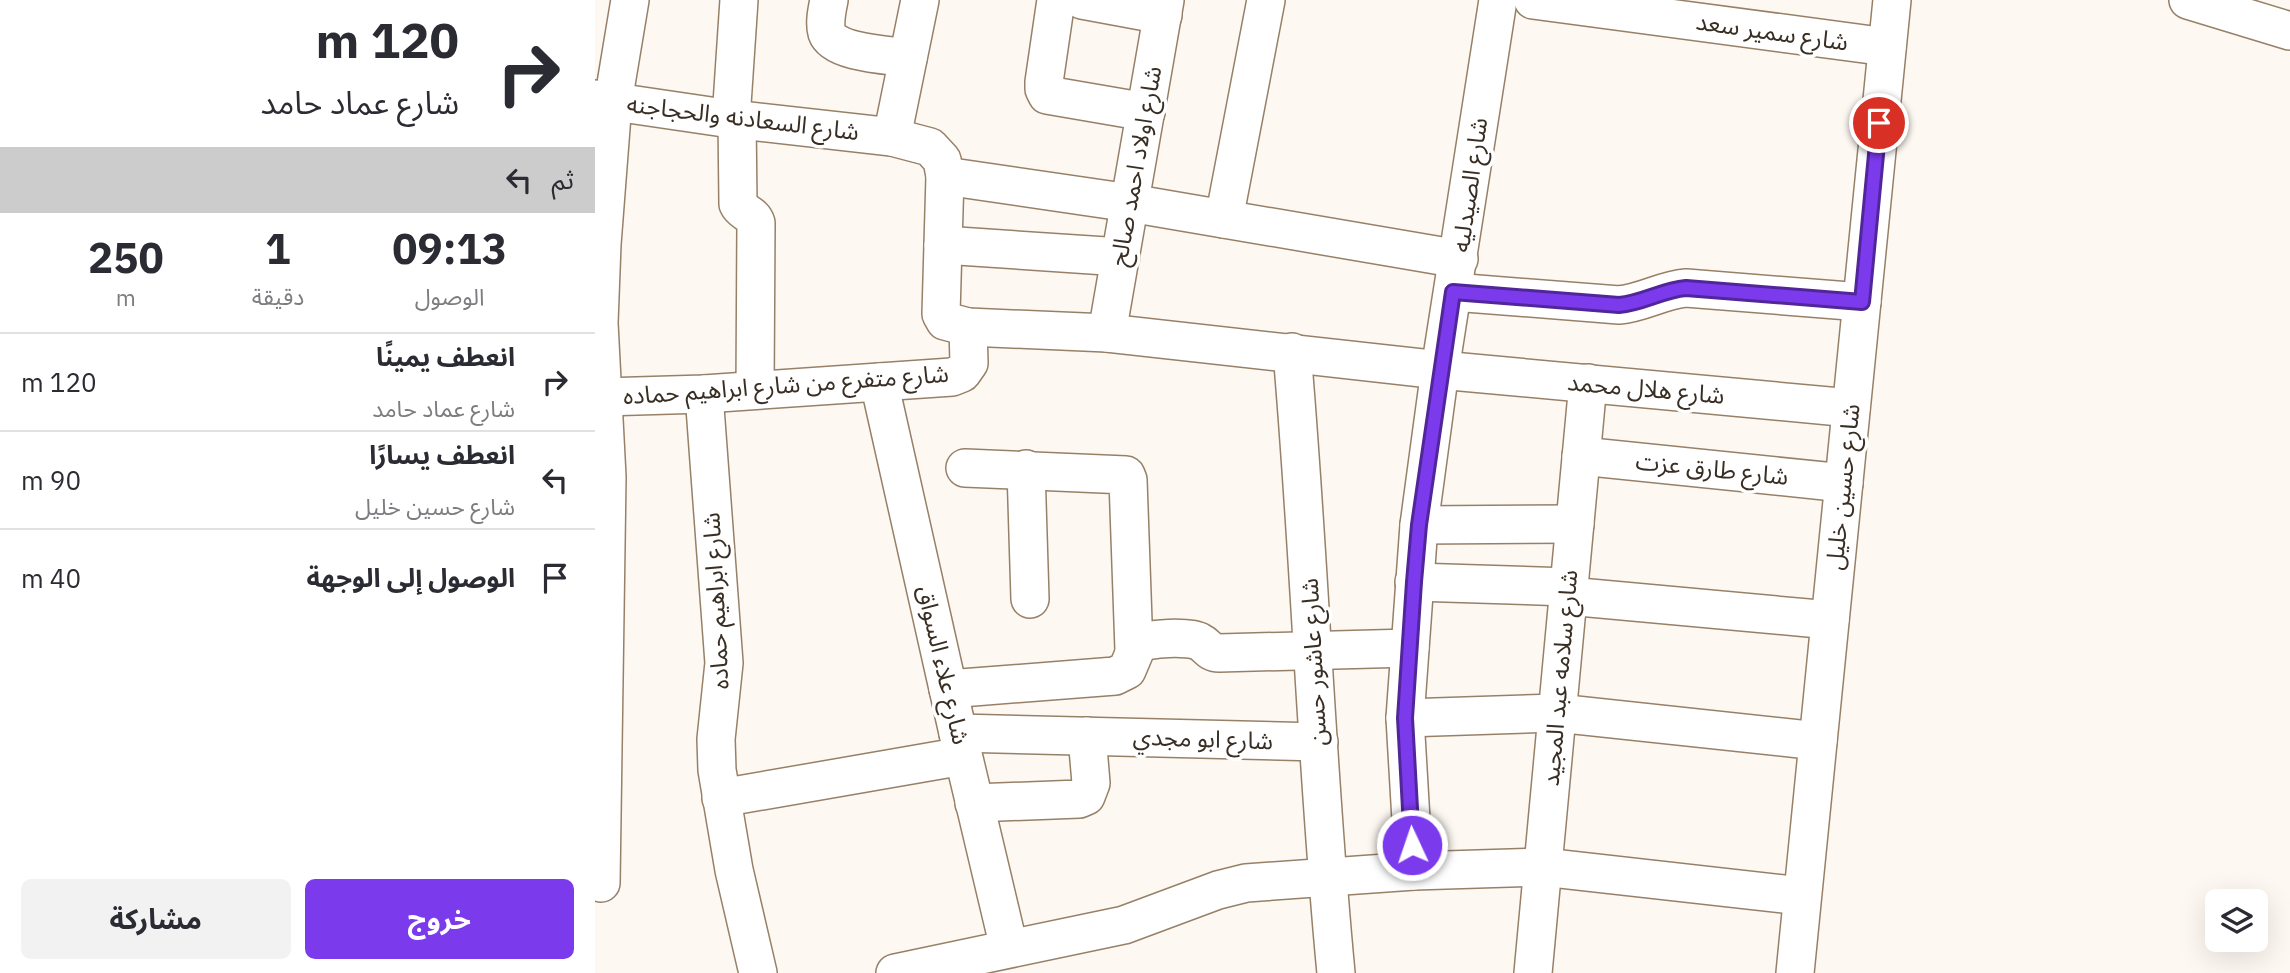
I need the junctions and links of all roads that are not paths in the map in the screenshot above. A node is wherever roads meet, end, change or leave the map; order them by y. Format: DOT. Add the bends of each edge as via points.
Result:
graph roads {
  1 [pos="630,0"];
  2 [pos="739,0"];
  3 [pos="829,0"];
  4 [pos="920,0"];
  5 [pos="1056,0"];
  6 [pos="1082,0"];
  7 [pos="1266,0"];
  8 [pos="1498,0"];
  9 [pos="1533,0"];
  10 [pos="1892,0"];
  11 [pos="2188,0"];
  12 [pos="1164,8"];
  13 [pos="2290,32"];
  14 [pos="1887,47"];
  15 [pos="908,58"];
  16 [pos="604,101"];
  17 [pos="1146,112"];
  18 [pos="734,119"];
  19 [pos="892,137"];
  20 [pos="945,176"];
  21 [pos="1130,203"];
  22 [pos="1224,219"];
  23 [pos="943,245"];
  24 [pos="1121,257"];
  25 [pos="1456,275"];
  26 [pos="1862,302"];
  27 [pos="968,327"];
  28 [pos="1107,333"];
  29 [pos="1292,352"];
  30 [pos="1440,370"];
  31 [pos="879,382"];
  32 [pos="1588,383"];
  33 [pos="755,390"];
  34 [pos="704,394"];
  35 [pos="603,397"];
  36 [pos="1851,408"];
  37 [pos="1581,456"];
  38 [pos="965,468"];
  39 [pos="1026,469"];
  40 [pos="1844,483"];
  41 [pos="1575,524"];
  42 [pos="1419,525"];
  43 [pos="1414,582"];
  44 [pos="1569,592"];
  45 [pos="1030,599"];
  46 [pos="1830,620"];
  47 [pos="1410,648"];
  48 [pos="1134,650"];
  49 [pos="1313,651"];
  50 [pos="948,689"];
  51 [pos="1557,713"];
  52 [pos="1405,718"];
  53 [pos="1087,736"];
  54 [pos="1818,741"];
  55 [pos="1319,742"];
  56 [pos="960,745"];
  57 [pos="720,798"];
  58 [pos="974,803"];
  59 [pos="1543,867"];
  60 [pos="1414,871"];
  61 [pos="1327,877"];
  62 [pos="601,883"];
  63 [pos="1802,896"];
  64 [pos="1009,948"];
  65 [pos="758,973"];
  66 [pos="895,973"];
  67 [pos="1336,973"];
  68 [pos="1533,973"];
  69 [pos="1795,973"];
  1 -- 16 [label="street"];
  2 -- 18 [label="street"];
  3 -- 15 [label="street" via="826,31 832,41 844,48"];
  4 -- 15 [label="street"];
  5 -- 17 [label="street" via="1044,82 1048,95"];
  6 -- 12 [label="street"];
  7 -- 22 [label="street"];
  8 -- 25 [label="street, شارع الصيدليه"];
  9 -- 14 [label="street, شارع سمير سعد"];
  10 -- 14 [label="street, شارع حسين خليل"];
  11 -- 13 [label="street"];
  12 -- 17 [label="street, شارع اولاد احمد صالح"];
  14 -- 26 [label="street, شارع حسين خليل"];
  15 -- 19 [label="street"];
  16 -- 18 [label="street, شارع السعادنه والحجاجنه"];
  16 -- 35 [label="street" via="599,323"];
  17 -- 21 [label="street, شارع اولاد احمد صالح"];
  18 -- 19 [label="street, شارع السعادنه والحجاجنه"];
  18 -- 33 [label="street" via="738,204 756,223"];
  19 -- 20 [label="street, شارع السعادنه والحجاجنه" via="930,147 943,160"];
  20 -- 21 [label="street"];
  20 -- 23 [label="street"];
  21 -- 22 [label="street"];
  21 -- 24 [label="street, شارع اولاد احمد صالح"];
  22 -- 25 [label="street"];
  23 -- 24 [label="street"];
  23 -- 27 [label="street" via="941,314 945,321"];
  24 -- 28 [label="street, شارع اولاد احمد صالح"];
  25 -- 26 [label="street" via="1619,305 1686,288"];
  25 -- 30 [label="street, شارع الصيدليه"];
  26 -- 36 [label="street, شارع حسين خليل"];
  27 -- 28 [label="street, شارع هلال محمد"];
  27 -- 31 [label="street, شارع متفرع من شارع ابراهيم حماده" via="969,363 962,373"];
  28 -- 29 [label="street, شارع هلال محمد"];
  29 -- 30 [label="street, شارع هلال محمد"];
  29 -- 49 [label="street, شارع عاشور حسن"];
  30 -- 32 [label="street, شارع هلال محمد"];
  30 -- 42 [label="street, شارع الصيدليه"];
  31 -- 33 [label="street, شارع متفرع من شارع ابراهيم حماده"];
  31 -- 50 [label="street, شارع علاء السواق"];
  32 -- 36 [label="street, شارع هلال محمد"];
  32 -- 37 [label="street, شارع سلامه عبد المجيد"];
  33 -- 34 [label="street, شارع متفرع من شارع ابراهيم حماده"];
  34 -- 35 [label="street, شارع متفرع من شارع ابراهيم حماده"];
  34 -- 57 [label="street, شارع ابراهيم حماده" via="724,663 716,739"];
  35 -- 62 [label="street" via="607,477"];
  36 -- 40 [label="street, شارع حسين خليل"];
  37 -- 40 [label="street, شارع طارق عزت"];
  37 -- 41 [label="street, شارع سلامه عبد المجيد"];
  38 -- 39 [label="street"];
  39 -- 45 [label="street"];
  39 -- 48 [label="street" via="1126,475"];
  40 -- 46 [label="street, شارع حسين خليل"];
  41 -- 42 [label="street"];
  41 -- 44 [label="street, شارع سلامه عبد المجيد"];
  42 -- 43 [label="street, شارع الصيدليه"];
  43 -- 44 [label="street"];
  43 -- 47 [label="street, شارع الصيدليه"];
  44 -- 46 [label="street"];
  44 -- 51 [label="street, شارع سلامه عبد المجيد"];
  46 -- 54 [label="street, شارع حسين خليل"];
  47 -- 49 [label="street"];
  47 -- 52 [label="street, شارع الصيدليه"];
  48 -- 49 [label="street" via="1143,640 1182,640 1198,641 1213,653"];
  48 -- 50 [label="street" via="1127,670 1115,677"];
  49 -- 55 [label="street, شارع عاشور حسن"];
  50 -- 56 [label="street, شارع علاء السواق"];
  51 -- 52 [label="street"];
  51 -- 54 [label="street"];
  51 -- 59 [label="street, شارع سلامه عبد المجيد"];
  52 -- 60 [label="street, شارع الصيدليه"];
  53 -- 55 [label="street, شارع ابو مجدي"];
  53 -- 56 [label="street, شارع ابو مجدي"];
  53 -- 58 [label="street" via="1091,783 1086,796"];
  54 -- 63 [label="street, شارع حسين خليل"];
  55 -- 61 [label="street, شارع عاشور حسن"];
  56 -- 57 [label="street, شارع ابو مجدي"];
  56 -- 58 [label="street, شارع علاء السواق"];
  57 -- 65 [label="street, شارع ابراهيم حماده"];
  58 -- 64 [label="street, شارع علاء السواق"];
  59 -- 60 [label="street"];
  59 -- 63 [label="street"];
  59 -- 68 [label="street, شارع سلامه عبد المجيد"];
  60 -- 61 [label="street"];
  61 -- 64 [label="street" via="1247,883 1124,925"];
  61 -- 67 [label="street, شارع عاشور حسن"];
  63 -- 69 [label="street, شارع حسين خليل"];
  64 -- 66 [label="street"];
}
